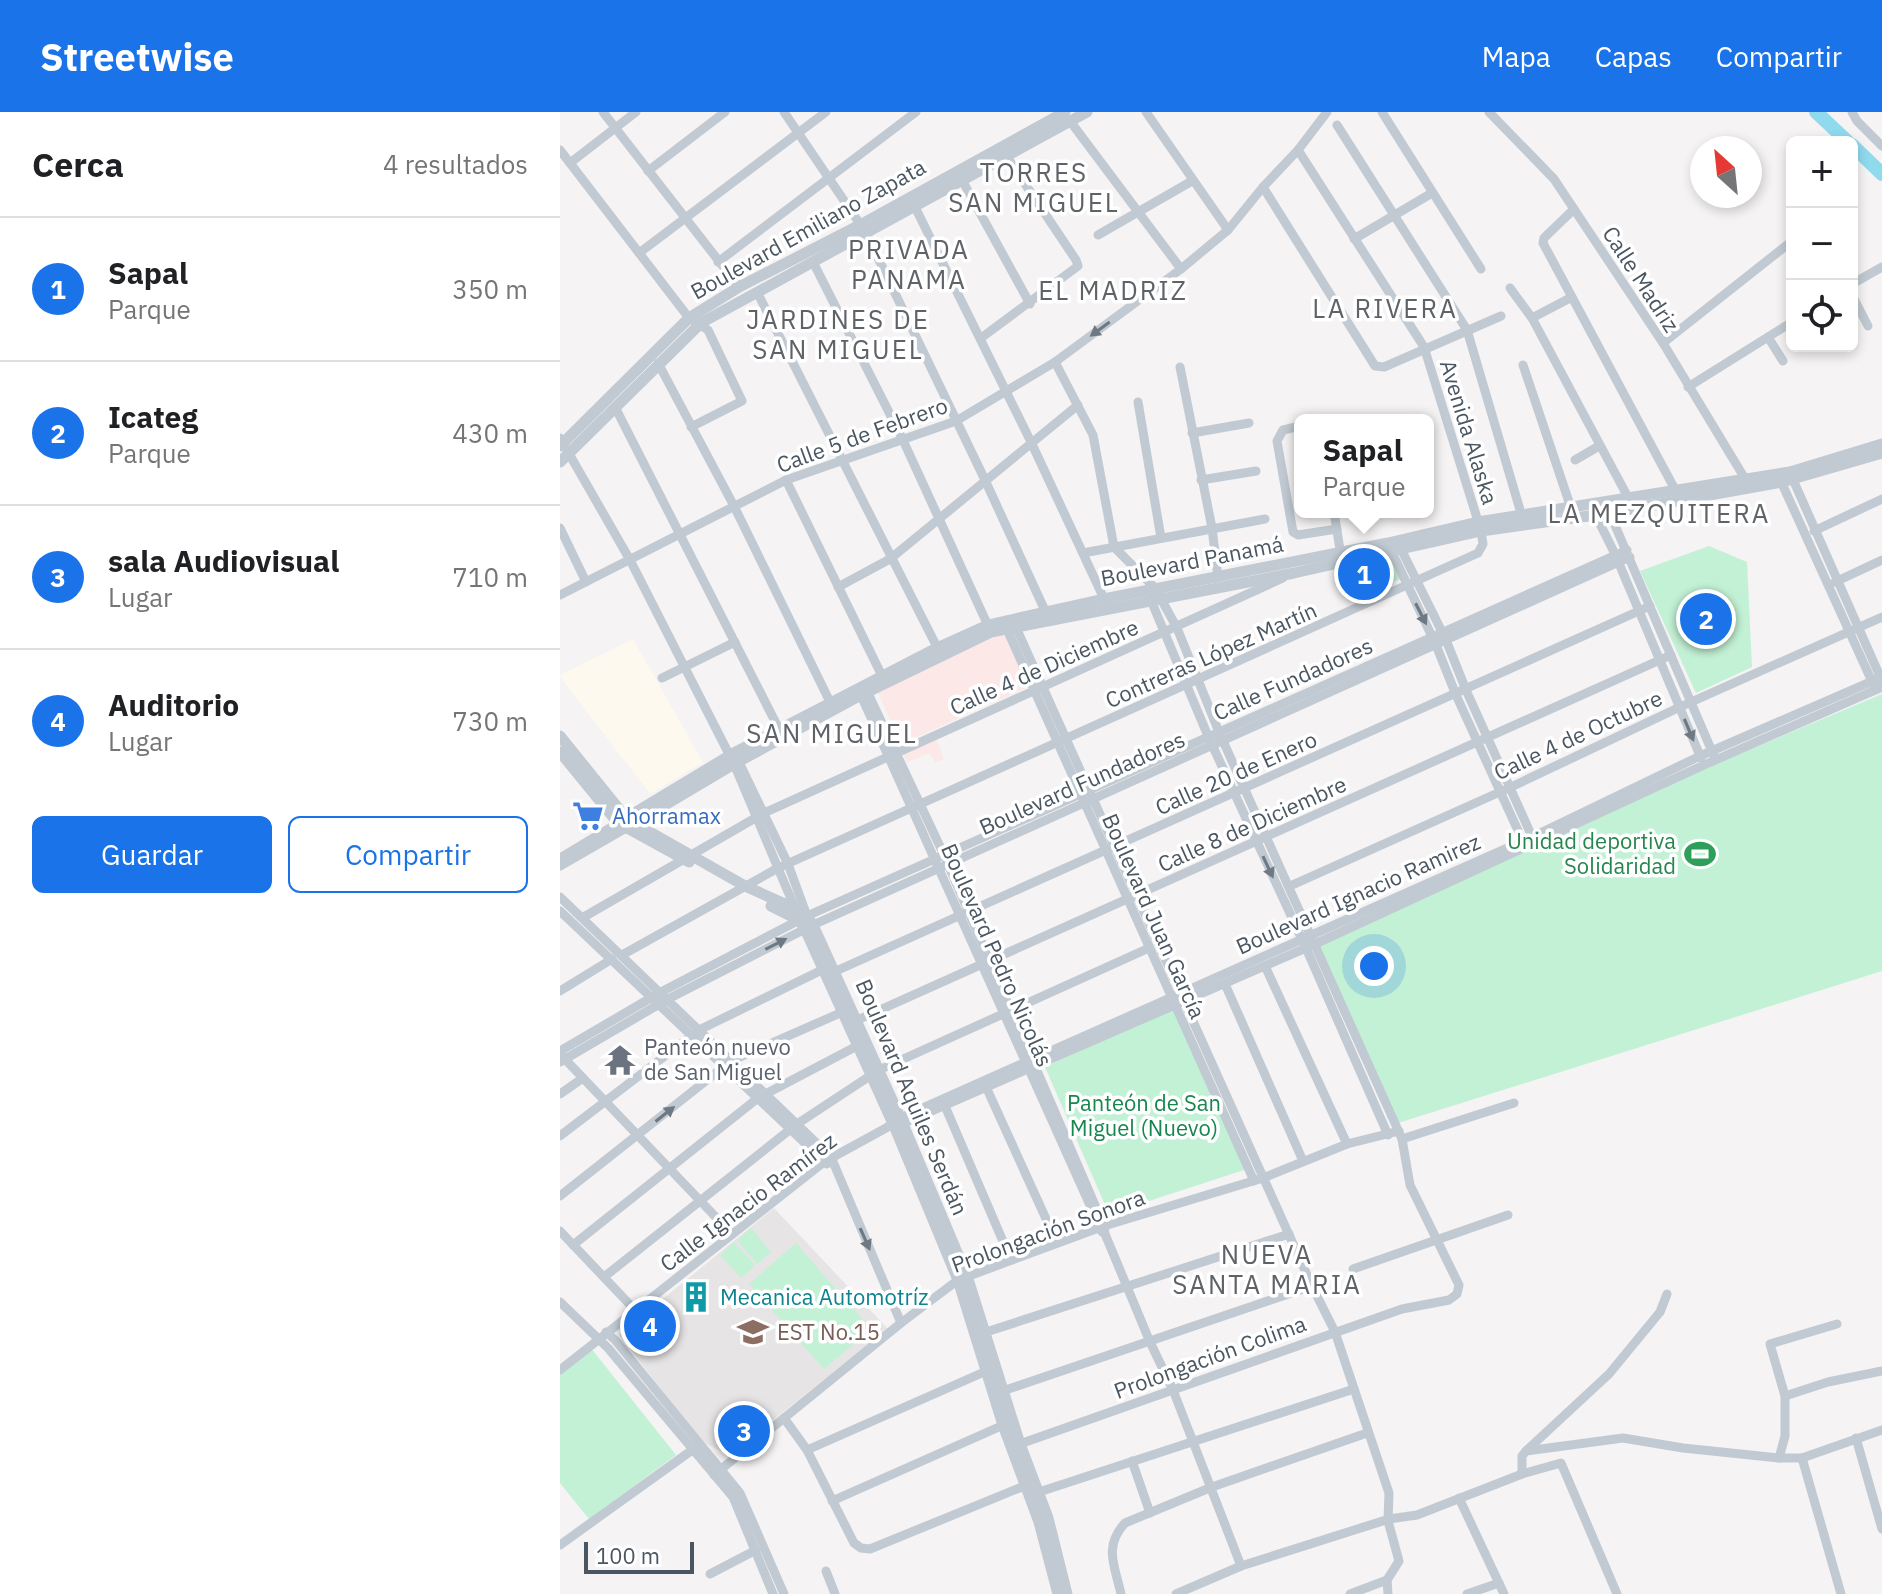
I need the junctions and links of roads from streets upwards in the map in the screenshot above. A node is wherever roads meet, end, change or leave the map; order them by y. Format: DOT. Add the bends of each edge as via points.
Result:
graph roads {
  1 [pos="603,112"];
  2 [pos="636,112"];
  3 [pos="725,112"];
  4 [pos="784,112"];
  5 [pos="826,112"];
  6 [pos="1087,112"];
  7 [pos="1146,112"];
  8 [pos="1327,112"];
  9 [pos="1382,112"];
  10 [pos="1489,112"];
  11 [pos="1852,112"];
  12 [pos="914,113"];
  13 [pos="1060,118"];
  14 [pos="1337,125"];
  15 [pos="614,128"];
  16 [pos="798,132"];
  17 [pos="1882,146"];
  18 [pos="560,150"];
  19 [pos="1298,150"];
  20 [pos="1007,157"];
  21 [pos="570,163"];
  22 [pos="648,171"];
  23 [pos="829,179"];
  24 [pos="962,180"];
  25 [pos="1192,181"];
  26 [pos="1263,187"];
  27 [pos="1432,193"];
  28 [pos="915,207"];
  29 [pos="1574,209"];
  30 [pos="1140,213"];
  31 [pos="1395,215"];
  32 [pos="685,218"];
  33 [pos="863,229"];
  34 [pos="1228,230"];
  35 [pos="1098,235"];
  36 [pos="1354,239"];
  37 [pos="1786,246"];
  38 [pos="639,253"];
  39 [pos="718,262"];
  40 [pos="813,262"];
  41 [pos="1882,267"];
  42 [pos="1181,269"];
  43 [pos="1481,269"];
  44 [pos="1858,281"];
  45 [pos="739,287"];
  46 [pos="1510,288"];
  47 [pos="757,292"];
  48 [pos="1572,297"];
  49 [pos="1030,304"];
  50 [pos="1858,307"];
  51 [pos="1501,316"];
  52 [pos="689,318"];
  53 [pos="1532,318"];
  54 [pos="701,323"];
  55 [pos="1786,326"];
  56 [pos="1868,326"];
  57 [pos="1467,330"];
  58 [pos="1768,337"];
  59 [pos="981,338"];
  60 [pos="1663,343"];
  61 [pos="1424,347"];
  62 [pos="1783,361"];
  63 [pos="1055,362"];
  64 [pos="658,363"];
  65 [pos="1523,365"];
  66 [pos="1180,367"];
  67 [pos="1688,387"];
  68 [pos="1005,391"];
  69 [pos="1138,402"];
  70 [pos="1078,405"];
  71 [pos="615,407"];
  72 [pos="956,421"];
  73 [pos="1249,423"];
  74 [pos="691,427"];
  75 [pos="1294,427"];
  76 [pos="1192,433"];
  77 [pos="902,438"];
  78 [pos="1031,442"];
  79 [pos="1882,444"];
  80 [pos="1599,446"];
  81 [pos="562,449"];
  82 [pos="1882,453"];
  83 [pos="843,459"];
  84 [pos="1575,460"];
  85 [pos="1256,471"];
  86 [pos="1786,477"];
  87 [pos="786,480"];
  88 [pos="985,480"];
  89 [pos="1201,480"];
  90 [pos="1748,483"];
  91 [pos="1678,496"];
  92 [pos="1882,499"];
  93 [pos="1631,504"];
  94 [pos="734,506"];
  95 [pos="1571,508"];
  96 [pos="1608,508"];
  97 [pos="1593,510"];
  98 [pos="1335,518"];
  99 [pos="940,519"];
  100 [pos="1265,519"];
  101 [pos="1523,520"];
  102 [pos="1480,527"];
  103 [pos="560,528"];
  104 [pos="1212,528"];
  105 [pos="1337,529"];
  106 [pos="1814,531"];
  107 [pos="680,534"];
  108 [pos="1161,538"];
  109 [pos="1394,546"];
  110 [pos="1114,547"];
  111 [pos="1083,553"];
  112 [pos="1628,553"];
  113 [pos="1341,557"];
  114 [pos="1617,558"];
  115 [pos="890,559"];
  116 [pos="630,560"];
  117 [pos="1882,560"];
  118 [pos="1294,573"];
  119 [pos="1218,577"];
  120 [pos="586,582"];
  121 [pos="1833,583"];
  122 [pos="1412,584"];
  123 [pos="838,587"];
  124 [pos="1152,591"];
  125 [pos="560,595"];
  126 [pos="1106,603"];
  127 [pos="1650,606"];
  128 [pos="1640,612"];
  129 [pos="1047,616"];
  130 [pos="1882,617"];
  131 [pos="1010,625"];
  132 [pos="1177,628"];
  133 [pos="989,629"];
  134 [pos="1854,629"];
  135 [pos="1166,633"];
  136 [pos="1439,638"];
  137 [pos="735,642"];
  138 [pos="939,651"];
  139 [pos="1671,655"];
  140 [pos="1660,659"];
  141 [pos="683,666"];
  142 [pos="662,678"];
  143 [pos="884,679"];
  144 [pos="1199,680"];
  145 [pos="1879,682"];
  146 [pos="1188,685"];
  147 [pos="1039,688"];
  148 [pos="863,690"];
  149 [pos="1461,692"];
  150 [pos="1691,702"];
  151 [pos="832,706"];
  152 [pos="1680,707"];
  153 [pos="781,733"];
  154 [pos="560,736"];
  155 [pos="1221,736"];
  156 [pos="1210,740"];
  157 [pos="1484,740"];
  158 [pos="1063,741"];
  159 [pos="560,752"];
  160 [pos="892,755"];
  161 [pos="1714,755"];
  162 [pos="734,758"];
  163 [pos="1702,760"];
  164 [pos="1247,788"];
  165 [pos="1506,789"];
  166 [pos="1235,793"];
  167 [pos="1087,796"];
  168 [pos="915,807"];
  169 [pos="760,815"];
  170 [pos="627,823"];
  171 [pos="1267,838"];
  172 [pos="1257,842"];
  173 [pos="1529,842"];
  174 [pos="1110,849"];
  175 [pos="688,857"];
  176 [pos="560,858"];
  177 [pos="941,861"];
  178 [pos="560,866"];
  179 [pos="783,866"];
  180 [pos="1290,886"];
  181 [pos="742,888"];
  182 [pos="1137,896"];
  183 [pos="560,897"];
  184 [pos="1126,900"];
  185 [pos="560,911"];
  186 [pos="964,914"];
  187 [pos="582,918"];
  188 [pos="804,920"];
  189 [pos="1309,941"];
  190 [pos="1149,948"];
  191 [pos="617,957"];
  192 [pos="985,964"];
  193 [pos="1265,966"];
  194 [pos="830,970"];
  195 [pos="1225,984"];
  196 [pos="560,991"];
  197 [pos="661,998"];
  198 [pos="1177,1000"];
  199 [pos="846,1010"];
  200 [pos="1006,1011"];
  201 [pos="852,1023"];
  202 [pos="696,1032"];
  203 [pos="857,1046"];
  204 [pos="561,1056"];
  205 [pos="728,1064"];
  206 [pos="1031,1065"];
  207 [pos="875,1072"];
  208 [pos="583,1078"];
  209 [pos="987,1089"];
  210 [pos="560,1094"];
  211 [pos="761,1096"];
  212 [pos="604,1101"];
  213 [pos="1514,1103"];
  214 [pos="945,1106"];
  215 [pos="895,1124"];
  216 [pos="794,1127"];
  217 [pos="1388,1135"];
  218 [pos="1400,1135"];
  219 [pos="560,1136"];
  220 [pos="637,1136"];
  221 [pos="1347,1144"];
  222 [pos="1303,1161"];
  223 [pos="829,1162"];
  224 [pos="668,1168"];
  225 [pos="1259,1179"];
  226 [pos="560,1196"];
  227 [pos="699,1200"];
  228 [pos="1508,1215"];
  229 [pos="1102,1229"];
  230 [pos="560,1231"];
  231 [pos="731,1233"];
  232 [pos="1289,1234"];
  233 [pos="1437,1239"];
  234 [pos="1057,1243"];
  235 [pos="573,1245"];
  236 [pos="1011,1260"];
  237 [pos="1353,1269"];
  238 [pos="604,1277"];
  239 [pos="963,1278"];
  240 [pos="1312,1286"];
  241 [pos="1127,1288"];
  242 [pos="1667,1294"];
  243 [pos="560,1302"];
  244 [pos="635,1310"];
  245 [pos="901,1323"];
  246 [pos="1837,1324"];
  247 [pos="1335,1332"];
  248 [pos="980,1334"];
  249 [pos="602,1336"];
  250 [pos="1150,1342"];
  251 [pos="991,1369"];
  252 [pos="560,1370"];
  253 [pos="1882,1371"];
  254 [pos="1354,1389"];
  255 [pos="1173,1390"];
  256 [pos="999,1393"];
  257 [pos="1785,1396"];
  258 [pos="784,1418"];
  259 [pos="1008,1423"];
  260 [pos="1882,1430"];
  261 [pos="1367,1433"];
  262 [pos="1856,1438"];
  263 [pos="1192,1440"];
  264 [pos="1016,1445"];
  265 [pos="697,1446"];
  266 [pos="807,1450"];
  267 [pos="1526,1451"];
  268 [pos="1779,1458"];
  269 [pos="1802,1458"];
  270 [pos="1132,1461"];
  271 [pos="718,1472"];
  272 [pos="1522,1474"];
  273 [pos="1032,1487"];
  274 [pos="1212,1487"];
  275 [pos="1459,1498"];
  276 [pos="832,1501"];
  277 [pos="1150,1513"];
  278 [pos="1389,1519"];
  279 [pos="1882,1529"];
  280 [pos="560,1545"];
  281 [pos="756,1550"];
  282 [pos="1241,1566"];
  283 [pos="826,1571"];
  284 [pos="710,1574"];
  285 [pos="1387,1580"];
  286 [pos="1499,1583"];
  287 [pos="779,1593"];
  288 [pos="835,1594"];
  289 [pos="1058,1594"];
  290 [pos="1067,1594"];
  291 [pos="1121,1594"];
  292 [pos="1176,1594"];
  293 [pos="1350,1594"];
  294 [pos="1388,1594"];
  295 [pos="1467,1594"];
  296 [pos="1504,1594"];
  297 [pos="1617,1594"];
  298 [pos="1841,1594"];
  1 -- 15 [label="street"];
  2 -- 15 [label="street"];
  3 -- 22 [label="street"];
  4 -- 16 [label="street"];
  5 -- 16 [label="street"];
  6 -- 13 [label="street, Boulevard Emiliano Zapata"];
  7 -- 25 [label="street"];
  8 -- 19 [label="street, Calle 5 de Febrero"];
  9 -- 27 [label="street"];
  10 -- 29 [label="street, Calle Madriz" via="1554,179"];
  11 -- 17 [label="street"];
  12 -- 23 [label="street"];
  13 -- 20 [label="street, Boulevard Emiliano Zapata"];
  13 -- 30 [label="street"];
  13 -- 33 [label="street, Boulevard Emiliano Zapata"];
  14 -- 31 [label="street"];
  15 -- 21 [label="street"];
  15 -- 22 [label="street"];
  16 -- 23 [label="street"];
  16 -- 32 [label="street"];
  18 -- 21 [label="street"];
  19 -- 26 [label="street, Calle 5 de Febrero"];
  19 -- 36 [label="street, Avenida Alaska"];
  20 -- 24 [label="street, Boulevard Emiliano Zapata"];
  20 -- 49 [label="street" via="1078,266"];
  21 -- 38 [label="street"];
  22 -- 32 [label="street"];
  23 -- 33 [label="street"];
  23 -- 39 [label="street"];
  24 -- 28 [label="street, Boulevard Emiliano Zapata"];
  24 -- 49 [label="street"];
  25 -- 30 [label="street"];
  25 -- 34 [label="street"];
  26 -- 34 [label="street, Calle 5 de Febrero"];
  26 -- 61 [label="street" via="1375,366 1384,367"];
  27 -- 31 [label="street"];
  27 -- 43 [label="street"];
  28 -- 33 [label="street, Boulevard Emiliano Zapata"];
  28 -- 59 [label="street"];
  29 -- 48 [label="street" via="1543,243"];
  29 -- 60 [label="street, Calle Madriz"];
  30 -- 35 [label="street"];
  30 -- 42 [label="street"];
  31 -- 36 [label="street"];
  31 -- 57 [label="street"];
  32 -- 38 [label="street"];
  32 -- 39 [label="street"];
  33 -- 40 [label="street, Boulevard Emiliano Zapata"];
  33 -- 45 [label="street, Boulevard Emiliano Zapata"];
  33 -- 72 [label="street"];
  34 -- 42 [label="street, Calle 5 de Febrero"];
  36 -- 61 [label="street, Avenida Alaska"];
  37 -- 60 [label="street"];
  38 -- 52 [label="street"];
  39 -- 45 [label="street"];
  40 -- 47 [label="street, Boulevard Emiliano Zapata"];
  40 -- 77 [label="street"];
  41 -- 44 [label="street"];
  42 -- 63 [label="street, Calle 5 de Febrero, one-way"];
  45 -- 52 [label="street, Boulevard Emiliano Zapata"];
  46 -- 53 [label="street"];
  47 -- 54 [label="street, Boulevard Emiliano Zapata"];
  47 -- 83 [label="street"];
  48 -- 53 [label="street"];
  48 -- 91 [label="street"];
  49 -- 59 [label="street"];
  50 -- 56 [label="street"];
  51 -- 57 [label="street"];
  52 -- 54 [label="street"];
  52 -- 81 [label="street, Boulevard Emiliano Zapata"];
  53 -- 80 [label="street"];
  54 -- 64 [label="street, Boulevard Emiliano Zapata"];
  54 -- 74 [label="street" via="742,401"];
  55 -- 58 [label="street"];
  57 -- 61 [label="street"];
  57 -- 101 [label="street"];
  58 -- 62 [label="street"];
  58 -- 67 [label="street"];
  59 -- 68 [label="street"];
  60 -- 67 [label="street, Calle Madriz"];
  61 -- 102 [label="street, Avenida Alaska"];
  63 -- 68 [label="street, Calle 5 de Febrero"];
  63 -- 70 [label="street"];
  64 -- 71 [label="street, Boulevard Emiliano Zapata"];
  64 -- 74 [label="street"];
  65 -- 95 [label="street"];
  66 -- 76 [label="street"];
  67 -- 90 [label="street, Calle Madriz"];
  68 -- 72 [label="street, Calle 5 de Febrero"];
  68 -- 78 [label="street"];
  69 -- 108 [label="street"];
  70 -- 78 [label="street"];
  70 -- 110 [label="street" via="1093,435"];
  71 -- 81 [label="street, Boulevard Emiliano Zapata"];
  71 -- 107 [label="street"];
  72 -- 77 [label="street, Calle 5 de Febrero"];
  72 -- 88 [label="street"];
  73 -- 76 [label="street"];
  74 -- 94 [label="street"];
  75 -- 105 [label="street" via="1283,430 1277,441 1293,532"];
  76 -- 89 [label="street"];
  77 -- 83 [label="street, Calle 5 de Febrero"];
  77 -- 99 [label="street"];
  78 -- 88 [label="street"];
  78 -- 111 [label="street"];
  79 -- 86 [label="street, Boulevard Panamá"];
  80 -- 84 [label="street"];
  80 -- 93 [label="street"];
  81 -- 116 [label="street"];
  82 -- 86 [label="street, Boulevard Panamá"];
  83 -- 87 [label="street, Calle 5 de Febrero"];
  83 -- 115 [label="street"];
  85 -- 89 [label="street"];
  86 -- 90 [label="street, Boulevard Panamá"];
  86 -- 106 [label="street"];
  86 -- 121 [label="street"];
  87 -- 94 [label="street, Calle 5 de Febrero"];
  87 -- 123 [label="street"];
  88 -- 99 [label="street"];
  88 -- 129 [label="street"];
  89 -- 104 [label="street"];
  90 -- 91 [label="street, Boulevard Panamá"];
  91 -- 93 [label="street, Boulevard Panamá"];
  92 -- 106 [label="street"];
  93 -- 96 [label="street, Boulevard Panamá"];
  94 -- 107 [label="street, Calle 5 de Febrero"];
  94 -- 151 [label="street"];
  95 -- 97 [label="street, Boulevard Panamá"];
  95 -- 101 [label="street, Boulevard Panamá"];
  96 -- 97 [label="street, Boulevard Panamá"];
  96 -- 112 [label="street"];
  97 -- 101 [label="street, Boulevard Panamá"];
  97 -- 114 [label="street"];
  98 -- 105 [label="street"];
  99 -- 115 [label="street"];
  99 -- 133 [label="street"];
  100 -- 104 [label="street"];
  101 -- 102 [label="street, Boulevard Panamá"];
  102 -- 109 [label="street, Boulevard Panamá"];
  102 -- 122 [label="street, Contreras López Martín" via="1483,544 1478,553"];
  103 -- 120 [label="street"];
  104 -- 108 [label="street"];
  104 -- 119 [label="street"];
  105 -- 113 [label="street"];
  106 -- 121 [label="street"];
  107 -- 116 [label="street, Calle 5 de Febrero"];
  107 -- 137 [label="street"];
  108 -- 110 [label="street"];
  109 -- 113 [label="street, Boulevard Panamá"];
  109 -- 122 [label="street"];
  110 -- 111 [label="street"];
  110 -- 124 [label="street"];
  111 -- 126 [label="street"];
  112 -- 114 [label="street, Calle Fundadores"];
  112 -- 127 [label="street"];
  113 -- 118 [label="street, Boulevard Panamá"];
  113 -- 119 [label="street, Boulevard Panamá"];
  114 -- 128 [label="street"];
  114 -- 136 [label="street, Calle Fundadores"];
  115 -- 123 [label="street"];
  115 -- 138 [label="street"];
  116 -- 120 [label="street, Calle 5 de Febrero"];
  116 -- 141 [label="street"];
  117 -- 121 [label="street"];
  118 -- 124 [label="street, Boulevard Panamá"];
  118 -- 132 [label="street, Calle 4 de Diciembre"];
  119 -- 124 [label="street, Boulevard Panamá"];
  120 -- 125 [label="street, Calle 5 de Febrero"];
  121 -- 134 [label="street"];
  122 -- 136 [label="street"];
  122 -- 144 [label="street, Contreras López Martín"];
  123 -- 143 [label="street"];
  124 -- 126 [label="street, Boulevard Panamá"];
  124 -- 132 [label="street"];
  124 -- 135 [label="street"];
  126 -- 129 [label="street, Boulevard Panamá"];
  127 -- 128 [label="street, Calle 20 de Enero"];
  127 -- 139 [label="street"];
  128 -- 140 [label="street"];
  128 -- 149 [label="street, Calle 20 de Enero"];
  129 -- 131 [label="street, Boulevard Panamá"];
  130 -- 134 [label="street, Calle 4 de Octubre"];
  131 -- 133 [label="street, Boulevard Panamá"];
  131 -- 147 [label="street, Boulevard Juan García"];
  132 -- 135 [label="street, Calle 4 de Diciembre"];
  132 -- 144 [label="street"];
  133 -- 138 [label="street, Boulevard Panamá"];
  134 -- 145 [label="street"];
  134 -- 150 [label="street, Calle 4 de Octubre"];
  135 -- 146 [label="street"];
  135 -- 147 [label="street, Calle 4 de Diciembre"];
  136 -- 149 [label="street"];
  136 -- 155 [label="street, Calle Fundadores"];
  137 -- 141 [label="street"];
  137 -- 153 [label="street"];
  138 -- 143 [label="street, Boulevard Panamá"];
  139 -- 140 [label="street, Calle 8 de Diciembre"];
  139 -- 150 [label="street"];
  140 -- 152 [label="street"];
  140 -- 157 [label="street, Calle 8 de Diciembre"];
  141 -- 142 [label="street"];
  141 -- 162 [label="street"];
  143 -- 148 [label="street, Boulevard Panamá"];
  144 -- 146 [label="street, Contreras López Martín"];
  144 -- 155 [label="street"];
  145 -- 161 [label="street, Boulevard Ignacio Ramirez"];
  146 -- 156 [label="street"];
  146 -- 158 [label="street, Contreras López Martín"];
  147 -- 158 [label="street, Boulevard Juan García"];
  147 -- 160 [label="street, Calle 4 de Diciembre"];
  148 -- 151 [label="street, Boulevard Panamá"];
  148 -- 160 [label="street"];
  149 -- 157 [label="street"];
  149 -- 164 [label="street, Calle 20 de Enero"];
  150 -- 152 [label="street, Calle 4 de Octubre"];
  150 -- 161 [label="street"];
  151 -- 153 [label="street, Boulevard Panamá"];
  152 -- 163 [label="street, one-way"];
  152 -- 165 [label="street, Calle 4 de Octubre"];
  153 -- 162 [label="street, Boulevard Panamá"];
  154 -- 170 [label="street"];
  155 -- 156 [label="street, Calle Fundadores"];
  155 -- 164 [label="street"];
  156 -- 166 [label="street"];
  156 -- 167 [label="street, Calle Fundadores"];
  157 -- 165 [label="street"];
  157 -- 171 [label="street, Calle 8 de Diciembre"];
  158 -- 167 [label="street, Boulevard Juan García"];
  158 -- 168 [label="street, Contreras López Martín"];
  159 -- 170 [label="street"];
  160 -- 168 [label="street, Boulevard Pedro Nicolás"];
  160 -- 169 [label="street, Calle 4 de Diciembre"];
  161 -- 163 [label="street, Boulevard Ignacio Ramirez"];
  162 -- 169 [label="street"];
  162 -- 170 [label="street, Boulevard Panamá"];
  163 -- 173 [label="street, Boulevard Ignacio Ramirez"];
  164 -- 166 [label="street, Calle 20 de Enero"];
  164 -- 171 [label="street"];
  165 -- 173 [label="street"];
  165 -- 180 [label="street, Calle 4 de Octubre"];
  166 -- 172 [label="street"];
  166 -- 174 [label="street, Calle 20 de Enero"];
  167 -- 174 [label="street, Boulevard Juan García"];
  167 -- 177 [label="street, Calle Fundadores"];
  168 -- 177 [label="street, Boulevard Pedro Nicolás"];
  168 -- 179 [label="street, Contreras López Martín"];
  169 -- 175 [label="street, Calle 4 de Diciembre"];
  169 -- 179 [label="street"];
  170 -- 175 [label="street"];
  170 -- 176 [label="street, Boulevard Panamá"];
  170 -- 178 [label="street, Boulevard Panamá"];
  171 -- 172 [label="street, Calle 8 de Diciembre"];
  171 -- 180 [label="street"];
  172 -- 182 [label="street, Calle 8 de Diciembre"];
  172 -- 189 [label="street, one-way"];
  173 -- 189 [label="street, Boulevard Ignacio Ramirez"];
  174 -- 182 [label="street, Boulevard Juan García"];
  174 -- 184 [label="street, Boulevard Juan García"];
  174 -- 186 [label="street, Calle 20 de Enero"];
  175 -- 181 [label="street"];
  175 -- 187 [label="street, Calle 4 de Diciembre"];
  177 -- 186 [label="street, Boulevard Pedro Nicolás"];
  177 -- 188 [label="street"];
  179 -- 181 [label="street, Contreras López Martín"];
  179 -- 188 [label="street"];
  180 -- 189 [label="street"];
  181 -- 188 [label="street"];
  181 -- 191 [label="street, Contreras López Martín"];
  182 -- 184 [label="street, Calle 8 de Diciembre"];
  182 -- 198 [label="street, Boulevard Juan García"];
  183 -- 187 [label="street"];
  184 -- 190 [label="street, Boulevard Juan García"];
  184 -- 192 [label="street, Calle 8 de Diciembre"];
  185 -- 191 [label="street"];
  186 -- 192 [label="street, Boulevard Pedro Nicolás"];
  186 -- 194 [label="street, Calle 20 de Enero"];
  187 -- 191 [label="street"];
  188 -- 194 [label="street, Boulevard Aquiles Serdán"];
  188 -- 197 [label="street"];
  189 -- 193 [label="street, Boulevard Ignacio Ramirez"];
  189 -- 198 [label="street, Boulevard Ignacio Ramirez"];
  189 -- 217 [label="street"];
  189 -- 218 [label="street"];
  190 -- 198 [label="street, Boulevard Juan García"];
  190 -- 200 [label="street"];
  191 -- 196 [label="street, Contreras López Martín"];
  191 -- 197 [label="street"];
  192 -- 200 [label="street, Boulevard Pedro Nicolás"];
  192 -- 201 [label="street, Calle 8 de Diciembre"];
  193 -- 195 [label="street, Boulevard Ignacio Ramirez"];
  193 -- 221 [label="street"];
  194 -- 199 [label="street, Boulevard Aquiles Serdán"];
  194 -- 202 [label="street, Calle 20 de Enero"];
  195 -- 198 [label="street, Boulevard Ignacio Ramirez"];
  195 -- 222 [label="street"];
  197 -- 202 [label="street"];
  197 -- 204 [label="street"];
  198 -- 206 [label="street, Boulevard Ignacio Ramirez"];
  198 -- 225 [label="street, Boulevard Juan García"];
  199 -- 201 [label="street, Boulevard Aquiles Serdán"];
  199 -- 205 [label="street"];
  200 -- 206 [label="street, Boulevard Pedro Nicolás"];
  200 -- 207 [label="street"];
  201 -- 203 [label="street, Boulevard Aquiles Serdán"];
  201 -- 207 [label="street, Boulevard Aquiles Serdán"];
  202 -- 205 [label="street"];
  202 -- 212 [label="street, Calle 20 de Enero"];
  203 -- 207 [label="street, Boulevard Aquiles Serdán"];
  203 -- 211 [label="street"];
  204 -- 208 [label="street"];
  205 -- 211 [label="street"];
  220 -- 205 [label="street, one-way"];
  206 -- 209 [label="street, Boulevard Ignacio Ramirez"];
  206 -- 215 [label="street, Boulevard Ignacio Ramirez"];
  206 -- 229 [label="street, Boulevard Pedro Nicolás"];
  207 -- 215 [label="street, Boulevard Aquiles Serdán"];
  207 -- 216 [label="street"];
  208 -- 210 [label="street"];
  208 -- 212 [label="street"];
  209 -- 214 [label="street, Boulevard Ignacio Ramirez"];
  209 -- 234 [label="street"];
  211 -- 216 [label="street"];
  211 -- 224 [label="street"];
  212 -- 219 [label="street, Calle 20 de Enero"];
  212 -- 220 [label="street"];
  213 -- 218 [label="street, Prolongación Sonora"];
  214 -- 215 [label="street, Boulevard Ignacio Ramirez"];
  214 -- 236 [label="street"];
  215 -- 223 [label="street, Calle Ignacio Ramírez"];
  215 -- 239 [label="street, Boulevard Aquiles Serdán"];
  216 -- 223 [label="street"];
  216 -- 227 [label="street"];
  217 -- 218 [label="street, Prolongación Sonora"];
  217 -- 221 [label="street, Prolongación Sonora"];
  218 -- 233 [label="street" via="1410,1185"];
  220 -- 224 [label="street"];
  220 -- 226 [label="street"];
  221 -- 222 [label="street, Prolongación Sonora"];
  222 -- 225 [label="street, Prolongación Sonora"];
  223 -- 231 [label="street, Calle Ignacio Ramírez"];
  223 -- 245 [label="street, one-way"];
  224 -- 227 [label="street"];
  224 -- 235 [label="street"];
  225 -- 229 [label="street, Prolongación Sonora"];
  225 -- 232 [label="street, Boulevard Juan García"];
  227 -- 231 [label="street"];
  227 -- 238 [label="street"];
  228 -- 233 [label="street"];
  229 -- 234 [label="street, Prolongación Sonora"];
  229 -- 241 [label="street, Boulevard Pedro Nicolás"];
  230 -- 235 [label="street"];
  231 -- 244 [label="street, Calle Ignacio Ramírez"];
  232 -- 240 [label="street, Boulevard Juan García"];
  232 -- 241 [label="street"];
  233 -- 237 [label="street"];
  233 -- 247 [label="street, Prolongación Colima" via="1459,1285 1457,1294"];
  234 -- 236 [label="street, Prolongación Sonora"];
  235 -- 238 [label="street"];
  236 -- 239 [label="street, Prolongación Sonora"];
  238 -- 244 [label="street"];
  239 -- 245 [label="street, Prolongación Sonora"];
  239 -- 248 [label="street, Boulevard Aquiles Serdán"];
  240 -- 247 [label="street, Boulevard Juan García"];
  240 -- 250 [label="street"];
  241 -- 248 [label="street"];
  241 -- 250 [label="street, Boulevard Pedro Nicolás"];
  242 -- 267 [label="street" via="1660,1312 1609,1374"];
  243 -- 249 [label="street"];
  244 -- 249 [label="street, Calle Ignacio Ramírez"];
  245 -- 258 [label="street, Prolongación Sonora"];
  246 -- 257 [label="street" via="1770,1344"];
  247 -- 254 [label="street, Boulevard Juan García"];
  247 -- 255 [label="street, Prolongación Colima"];
  248 -- 251 [label="street, Boulevard Aquiles Serdán"];
  249 -- 252 [label="street, Calle Ignacio Ramírez"];
  249 -- 265 [label="street"];
  250 -- 255 [label="street, Boulevard Pedro Nicolás"];
  250 -- 256 [label="street"];
  251 -- 256 [label="street, Boulevard Aquiles Serdán"];
  251 -- 266 [label="street"];
  253 -- 257 [label="street"];
  254 -- 261 [label="street, Boulevard Juan García"];
  254 -- 263 [label="street"];
  255 -- 263 [label="street, Boulevard Pedro Nicolás"];
  255 -- 264 [label="street, Prolongación Colima"];
  256 -- 259 [label="street, Boulevard Aquiles Serdán"];
  257 -- 268 [label="street"];
  258 -- 266 [label="street"];
  258 -- 271 [label="street, Prolongación Sonora"];
  259 -- 264 [label="street, Boulevard Aquiles Serdán"];
  259 -- 276 [label="street"];
  260 -- 262 [label="street"];
  261 -- 274 [label="street"];
  261 -- 278 [label="street, Boulevard Juan García" via="1389,1493"];
  262 -- 269 [label="street"];
  262 -- 279 [label="street"];
  263 -- 270 [label="street"];
  263 -- 274 [label="street, Boulevard Pedro Nicolás"];
  264 -- 273 [label="street, Boulevard Aquiles Serdán"];
  265 -- 271 [label="street"];
  265 -- 280 [label="street"];
  266 -- 276 [label="street"];
  267 -- 268 [label="street" via="1623,1438"];
  267 -- 272 [label="street"];
  268 -- 269 [label="street"];
  269 -- 298 [label="street"];
  270 -- 273 [label="street"];
  270 -- 277 [label="street"];
  271 -- 281 [label="street"];
  271 -- 287 [label="street" via="746,1503"];
  272 -- 275 [label="street"];
  272 -- 297 [label="street" via="1561,1463"];
  273 -- 276 [label="street" via="870,1549 854,1543"];
  273 -- 289 [label="street, Boulevard Aquiles Serdán"];
  273 -- 290 [label="street, Boulevard Aquiles Serdán"];
  274 -- 277 [label="street"];
  274 -- 282 [label="street, Boulevard Pedro Nicolás"];
  275 -- 278 [label="street" via="1417,1515"];
  275 -- 286 [label="street"];
  277 -- 291 [label="street" via="1115,1533 1110,1547"];
  278 -- 282 [label="street"];
  278 -- 285 [label="street, Boulevard Juan García" via="1399,1561"];
  281 -- 284 [label="street"];
  281 -- 287 [label="street"];
  282 -- 292 [label="street"];
  283 -- 288 [label="street"];
  285 -- 293 [label="street"];
  285 -- 294 [label="street"];
  286 -- 295 [label="street"];
  286 -- 296 [label="street"];
}
